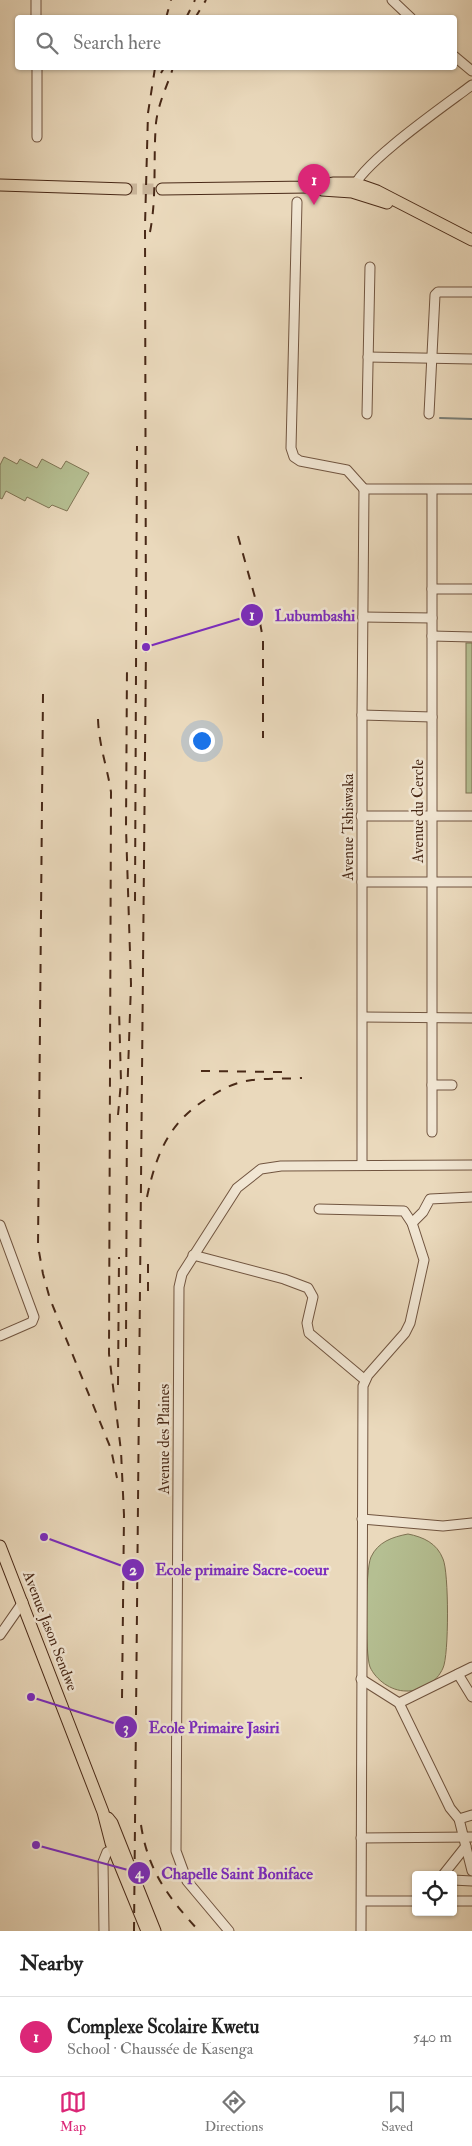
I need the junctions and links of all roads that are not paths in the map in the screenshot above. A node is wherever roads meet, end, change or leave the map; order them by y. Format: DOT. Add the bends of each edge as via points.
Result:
graph roads {
  1 [pos="36,0"];
  2 [pos="392,0"];
  3 [pos="36,15"];
  4 [pos="408,15"];
  5 [pos="457,58"];
  6 [pos="37,70"];
  7 [pos="472,70"];
  8 [pos="472,85"];
  9 [pos="37,137"];
  10 [pos="0,185"];
  11 [pos="353,188"];
  12 [pos="126,189"];
  13 [pos="162,189"];
  14 [pos="296,202"];
  15 [pos="472,240"];
  16 [pos="472,249"];
  17 [pos="370,267"];
  18 [pos="472,292"];
  19 [pos="368,357"];
  20 [pos="431,358"];
  21 [pos="472,359"];
  22 [pos="368,414"];
  23 [pos="429,414"];
  24 [pos="364,489"];
  25 [pos="472,489"];
  26 [pos="432,490"];
  27 [pos="432,589"];
  28 [pos="472,589"];
  29 [pos="363,617"];
  30 [pos="432,618"];
  31 [pos="432,636"];
  32 [pos="472,637"];
  33 [pos="362,715"];
  34 [pos="432,717"];
  35 [pos="361,816"];
  36 [pos="432,816"];
  37 [pos="472,816"];
  38 [pos="362,882"];
  39 [pos="432,882"];
  40 [pos="472,882"];
  41 [pos="363,1017"];
  42 [pos="431,1018"];
  43 [pos="472,1018"];
  44 [pos="432,1085"];
  45 [pos="452,1085"];
  46 [pos="432,1132"];
  47 [pos="362,1165"];
  48 [pos="472,1165"];
  49 [pos="472,1197"];
  50 [pos="319,1209"];
  51 [pos="412,1223"];
  52 [pos="0,1225"];
  53 [pos="192,1255"];
  54 [pos="0,1336"];
  55 [pos="365,1380"];
  56 [pos="362,1519"];
  57 [pos="472,1523"];
  58 [pos="0,1546"];
  59 [pos="23,1602"];
  60 [pos="0,1636"];
  61 [pos="472,1667"];
  62 [pos="458,1674"];
  63 [pos="361,1679"];
  64 [pos="472,1697"];
  65 [pos="399,1703"];
  66 [pos="472,1816"];
  67 [pos="459,1819"];
  68 [pos="361,1838"];
  69 [pos="467,1840"];
  70 [pos="117,1847"];
  71 [pos="121,1868"];
  72 [pos="472,1870"];
  73 [pos="446,1871"];
  74 [pos="103,1872"];
  75 [pos="457,1880"];
  76 [pos="472,1881"];
  77 [pos="362,1901"];
  78 [pos="412,1901"];
  79 [pos="457,1901"];
  80 [pos="472,1901"];
  81 [pos="104,1931"];
  82 [pos="147,1931"];
  83 [pos="155,1931"];
  84 [pos="229,1931"];
  85 [pos="361,1931"];
  1 -- 3 [label="street"];
  2 -- 4 [label="street"];
  5 -- 7 [label="street"];
  6 -- 9 [label="street"];
  8 -- 11 [label="street" via="372,163"];
  10 -- 12 [label="main road"];
  11 -- 13 [label="main road" via="334,183"];
  11 -- 15 [label="main road" via="377,191"];
  11 -- 16 [label="main road" via="386,202"];
  14 -- 24 [label="street" via="291,448 300,461 347,470"];
  17 -- 19 [label="street"];
  18 -- 20 [label="street" via="435,294"];
  19 -- 20 [label="street"];
  19 -- 22 [label="street"];
  20 -- 21 [label="street"];
  20 -- 23 [label="street"];
  24 -- 26 [label="street"];
  24 -- 29 [label="street, Avenue Tshiswaka"];
  25 -- 26 [label="street"];
  26 -- 27 [label="street, Avenue du Cercle"];
  27 -- 28 [label="street"];
  27 -- 30 [label="street, Avenue du Cercle"];
  29 -- 30 [label="street"];
  29 -- 33 [label="street, Avenue Tshiswaka"];
  30 -- 31 [label="street, Avenue du Cercle"];
  31 -- 32 [label="street"];
  31 -- 34 [label="street, Avenue du Cercle"];
  33 -- 34 [label="street"];
  33 -- 35 [label="street, Avenue Tshiswaka"];
  34 -- 36 [label="street, Avenue du Cercle"];
  35 -- 36 [label="street"];
  35 -- 38 [label="street, Avenue Tshiswaka"];
  36 -- 37 [label="street"];
  36 -- 39 [label="street, Avenue du Cercle"];
  38 -- 39 [label="street"];
  38 -- 41 [label="street, Avenue Tshiswaka"];
  39 -- 40 [label="street"];
  39 -- 42 [label="street, Avenue du Cercle"];
  41 -- 42 [label="street"];
  41 -- 47 [label="street, Avenue Tshiswaka"];
  42 -- 43 [label="street"];
  42 -- 44 [label="street, Avenue du Cercle"];
  44 -- 45 [label="street"];
  44 -- 46 [label="street, Avenue du Cercle"];
  47 -- 48 [label="street, Avenue des Plaines"];
  47 -- 53 [label="street, Avenue des Plaines" via="281,1166 254,1173 237,1188"];
  49 -- 51 [label="street" via="430,1199"];
  50 -- 51 [label="street" via="401,1209"];
  51 -- 55 [label="street" via="424,1260 410,1323"];
  52 -- 54 [label="street" via="34,1318 32,1322"];
  53 -- 55 [label="street" via="308,1288 313,1297 307,1323 309,1333"];
  53 -- 84 [label="street, Avenue des Plaines" via="179,1287 176,1851 188,1882"];
  55 -- 56 [label="street"];
  56 -- 57 [label="street" via="444,1526"];
  56 -- 63 [label="street"];
  58 -- 59 [label="main road, Avenue Jason Sendwe"];
  59 -- 60 [label="street"];
  59 -- 70 [label="main road, Avenue Jason Sendwe" via="103,1812 112,1823"];
  61 -- 62 [label="street"];
  62 -- 64 [label="street"];
  62 -- 65 [label="street"];
  63 -- 65 [label="street"];
  63 -- 68 [label="street"];
  65 -- 67 [label="street" via="450,1808"];
  66 -- 67 [label="street"];
  67 -- 69 [label="street"];
  68 -- 69 [label="street"];
  68 -- 77 [label="street"];
  69 -- 72 [label="street"];
  69 -- 73 [label="street"];
  70 -- 71 [label="main road, Avenue Jason Sendwe"];
  70 -- 74 [label="street" via="105,1856"];
  70 -- 83 [label="main road, Avenue Jason Sendwe"];
  71 -- 74 [label="street" via="109,1864"];
  71 -- 82 [label="main road, Avenue Jason Sendwe"];
  74 -- 81 [label="street"];
  75 -- 76 [label="street"];
  77 -- 78 [label="street"];
  77 -- 85 [label="street"];
  79 -- 80 [label="street"];
}
